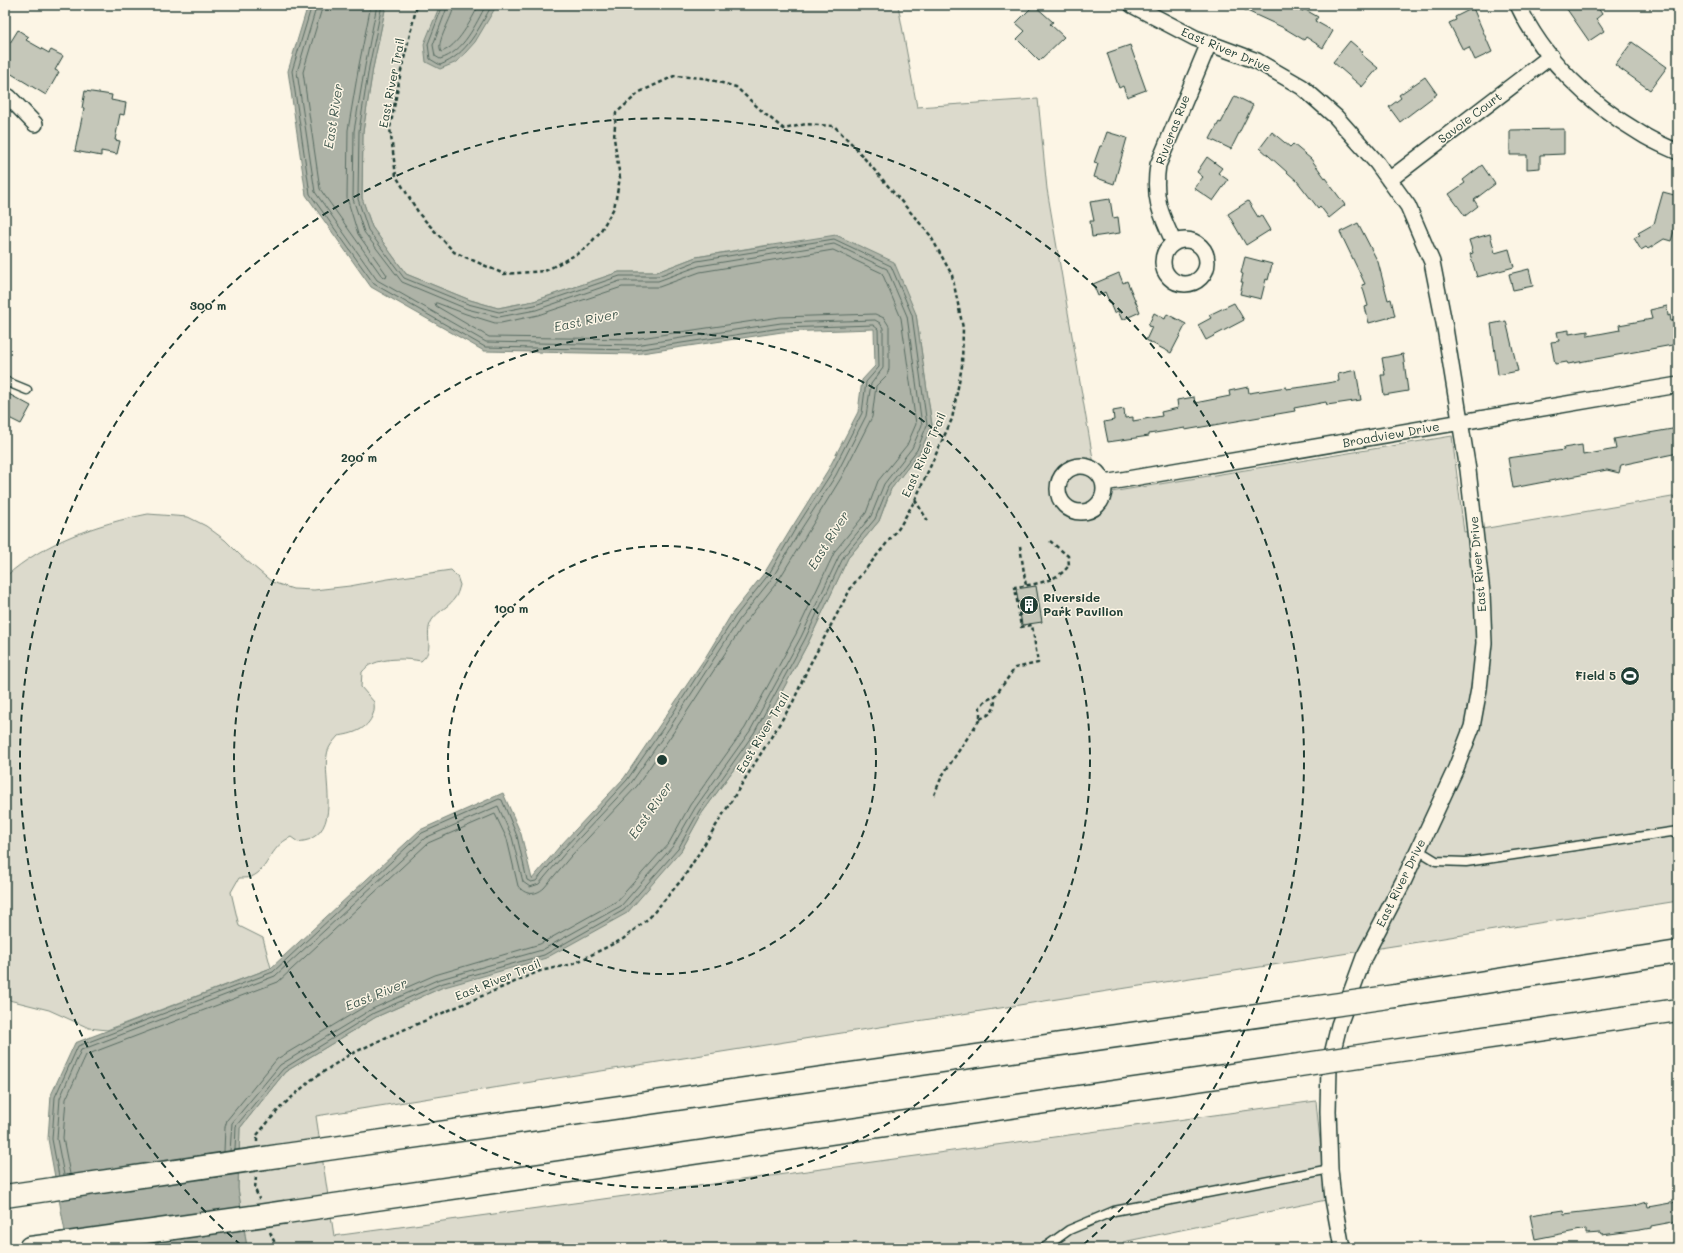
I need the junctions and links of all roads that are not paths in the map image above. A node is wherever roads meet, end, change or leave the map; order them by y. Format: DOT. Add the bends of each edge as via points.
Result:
graph roads {
  1 [pos="1132,5"];
  2 [pos="1518,5"];
  3 [pos="1209,43"];
  4 [pos="1551,56"];
  5 [pos="5,95"];
  6 [pos="35,124"];
  7 [pos="1678,152"];
  8 [pos="1389,180"];
  9 [pos="1174,243"];
  10 [pos="5,381"];
  11 [pos="1678,385"];
  12 [pos="27,390"];
  13 [pos="1460,423"];
  14 [pos="1104,483"];
  15 [pos="1678,831"];
  16 [pos="1418,850"];
  17 [pos="1678,952"];
  18 [pos="1678,1010"];
  19 [pos="1330,1169"];
  20 [pos="5,1196"];
  21 [pos="30,1248"];
  22 [pos="1044,1248"];
  23 [pos="1342,1248"];
  1 -- 3 [label="street, East River Drive"];
  2 -- 4 [label="street" via="1538,40"];
  3 -- 8 [label="street, East River Drive" via="1257,61 1302,86 1336,117"];
  3 -- 9 [label="street, Rivieras Rue" via="1158,165 1157,202"];
  4 -- 7 [label="street" via="1573,83 1610,114 1640,134"];
  4 -- 8 [label="street, Savoie Court"];
  5 -- 6 [label="street"];
  8 -- 13 [label="street, East River Drive" via="1408,206 1432,262"];
  10 -- 12 [label="lane"];
  11 -- 13 [label="street, Broadview Drive"];
  13 -- 14 [label="street, Broadview Drive"];
  13 -- 16 [label="street, East River Drive" via="1482,593 1484,643 1472,727"];
  15 -- 16 [label="lane" via="1466,862 1436,861"];
  16 -- 19 [label="street, East River Drive" via="1364,957 1339,1025 1329,1067"];
  17 -- 20 [label="highway, bridge" via="1306,1009"];
  18 -- 21 [label="highway, bridge"];
  19 -- 22 [label="lane" via="1114,1211 1069,1230"];
  19 -- 23 [label="street, East River Drive"];
}
